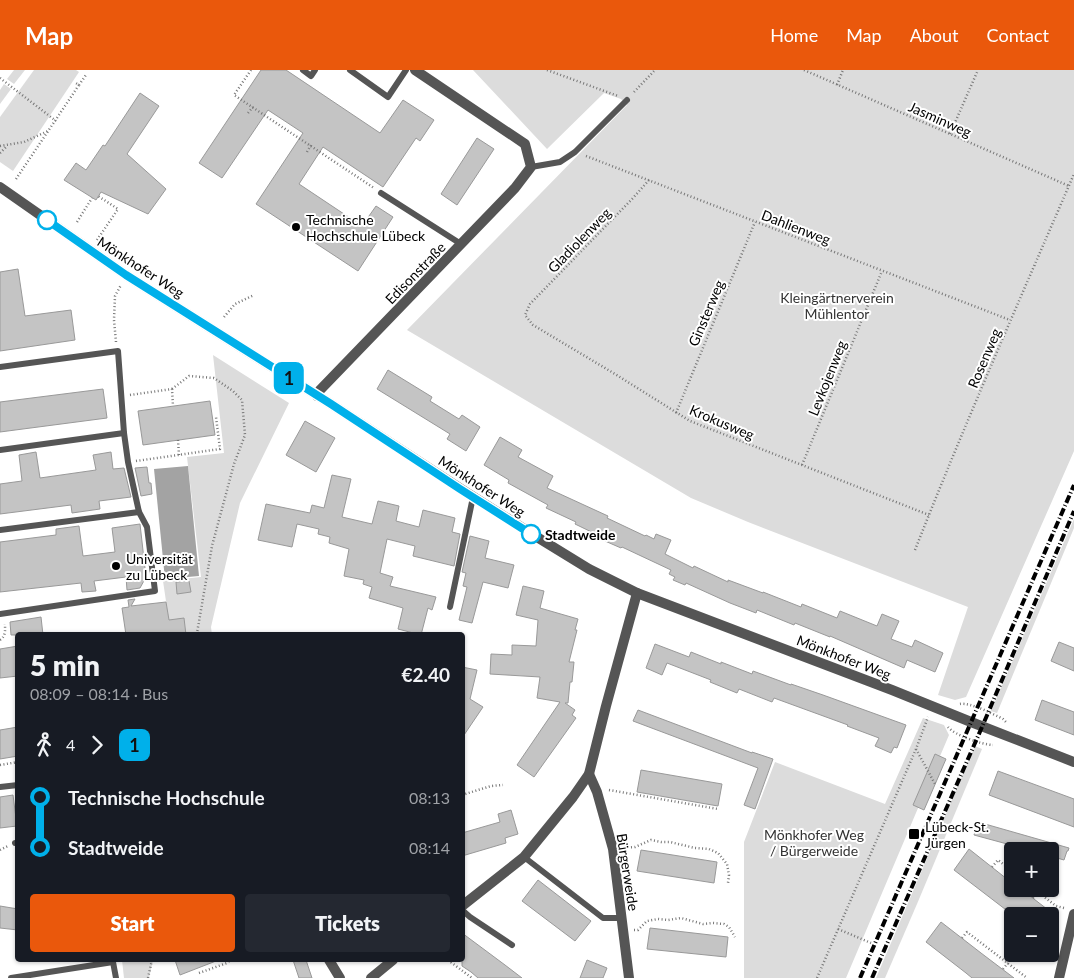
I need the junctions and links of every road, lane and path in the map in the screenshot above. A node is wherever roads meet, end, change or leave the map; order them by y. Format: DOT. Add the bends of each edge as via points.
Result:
graph roads {
  1 [pos="251,70"];
  2 [pos="303,70"];
  3 [pos="314,70"];
  4 [pos="350,70"];
  5 [pos="406,70"];
  6 [pos="415,70"];
  7 [pos="547,70"];
  8 [pos="655,70"];
  9 [pos="804,70"];
  10 [pos="843,70"];
  11 [pos="978,70"];
  12 [pos="86,75"];
  13 [pos="0,78"];
  14 [pos="74,82"];
  15 [pos="837,84"];
  16 [pos="79,85"];
  17 [pos="627,100"];
  18 [pos="253,107"];
  19 [pos="248,113"];
  20 [pos="56,121"];
  21 [pos="49,131"];
  22 [pos="950,134"];
  23 [pos="0,146"];
  24 [pos="7,146"];
  25 [pos="311,146"];
  26 [pos="307,152"];
  27 [pos="575,152"];
  28 [pos="0,153"];
  29 [pos="531,168"];
  30 [pos="1074,174"];
  31 [pos="16,179"];
  32 [pos="649,180"];
  33 [pos="1069,186"];
  34 [pos="0,188"];
  35 [pos="381,193"];
  36 [pos="98,196"];
  37 [pos="92,198"];
  38 [pos="77,222"];
  39 [pos="755,222"];
  40 [pos="99,237"];
  41 [pos="460,244"];
  42 [pos="882,271"];
  43 [pos="121,285"];
  44 [pos="254,295"];
  45 [pos="525,315"];
  46 [pos="224,316"];
  47 [pos="1010,320"];
  48 [pos="118,351"];
  49 [pos="0,366"];
  50 [pos="172,390"];
  51 [pos="121,396"];
  52 [pos="317,396"];
  53 [pos="173,406"];
  54 [pos="676,413"];
  55 [pos="216,417"];
  56 [pos="124,433"];
  57 [pos="178,440"];
  58 [pos="0,450"];
  59 [pos="179,454"];
  60 [pos="128,462"];
  61 [pos="802,465"];
  62 [pos="473,497"];
  63 [pos="138,512"];
  64 [pos="929,515"];
  65 [pos="0,530"];
  66 [pos="915,550"];
  67 [pos="637,593"];
  68 [pos="450,607"];
  69 [pos="0,614"];
  70 [pos="5,624"];
  71 [pos="196,632"];
  72 [pos="0,640"];
  73 [pos="933,707"];
  74 [pos="916,749"];
  75 [pos="15,762"];
  76 [pos="1074,762"];
  77 [pos="0,765"];
  78 [pos="589,774"];
  79 [pos="935,784"];
  80 [pos="503,785"];
  81 [pos="15,786"];
  82 [pos="0,788"];
  83 [pos="597,792"];
  84 [pos="465,794"];
  85 [pos="718,809"];
  86 [pos="613,849"];
  87 [pos="524,857"];
  88 [pos="1004,865"];
  89 [pos="992,867"];
  90 [pos="728,883"];
  91 [pos="1044,897"];
  92 [pos="465,906"];
  93 [pos="465,911"];
  94 [pos="1070,912"];
  95 [pos="621,918"];
  96 [pos="838,929"];
  97 [pos="623,931"];
  98 [pos="735,937"];
  99 [pos="962,938"];
  100 [pos="871,943"];
  101 [pos="512,945"];
  102 [pos="152,962"];
  103 [pos="228,962"];
  104 [pos="330,962"];
  105 [pos="391,962"];
  106 [pos="451,962"];
  107 [pos="1008,963"];
  108 [pos="1002,970"];
  109 [pos="199,974"];
  110 [pos="11,978"];
  111 [pos="116,978"];
  112 [pos="148,978"];
  113 [pos="340,978"];
  114 [pos="371,978"];
  115 [pos="472,978"];
  116 [pos="629,978"];
  117 [pos="817,978"];
  118 [pos="1027,978"];
  119 [pos="1059,978"];
  1 -- 18 [label="path" via="234,95"];
  2 -- 3 [label="lane" via="311,76"];
  4 -- 5 [label="lane" via="388,97"];
  6 -- 29 [label="street" via="525,144"];
  7 -- 17 [label="path"];
  8 -- 17 [label="path"];
  9 -- 15 [label="path, Jasminweg"];
  10 -- 15 [label="path"];
  11 -- 22 [label="path"];
  12 -- 16 [label="path"];
  13 -- 20 [label="path"];
  14 -- 16 [label="path"];
  15 -- 22 [label="path, Jasminweg"];
  16 -- 20 [label="path"];
  17 -- 27 [label="lane"];
  18 -- 19 [label="path"];
  18 -- 25 [label="path"];
  20 -- 21 [label="path"];
  21 -- 24 [label="path"];
  21 -- 31 [label="path"];
  22 -- 33 [label="path, Jasminweg"];
  23 -- 24 [label="path"];
  24 -- 28 [label="path"];
  25 -- 26 [label="path"];
  25 -- 35 [label="path"];
  27 -- 29 [label="lane" via="560,162"];
  27 -- 32 [label="path, Dahlienweg"];
  29 -- 41 [label="street, Edisonstraße"];
  30 -- 33 [label="path, Rosenweg"];
  32 -- 39 [label="path, Dahlienweg"];
  32 -- 45 [label="path, Gladiolenweg" via="530,304"];
  33 -- 47 [label="path, Rosenweg"];
  34 -- 52 [label="street, Mönkhofer Weg" via="126,275"];
  35 -- 41 [label="lane"];
  36 -- 40 [label="path" via="118,209"];
  37 -- 38 [label="path"];
  39 -- 42 [label="path, Dahlienweg"];
  39 -- 54 [label="path, Ginsterweg"];
  41 -- 52 [label="street, Edisonstraße"];
  42 -- 47 [label="path, Dahlienweg"];
  42 -- 61 [label="path, Levkojenweg"];
  43 -- 48 [label="path" via="115,296"];
  44 -- 46 [label="path" via="235,304"];
  45 -- 54 [label="path, Krokusweg" via="533,325"];
  47 -- 64 [label="path, Rosenweg"];
  48 -- 49 [label="lane"];
  48 -- 51 [label="lane"];
  50 -- 51 [label="path"];
  50 -- 53 [label="path"];
  50 -- 71 [label="path" via="189,376 214,378 242,400 245,436 212,546"];
  51 -- 56 [label="lane"];
  52 -- 62 [label="street, Mönkhofer Weg"];
  54 -- 61 [label="path, Krokusweg"];
  55 -- 59 [label="path" via="220,449"];
  56 -- 58 [label="lane"];
  56 -- 60 [label="lane"];
  57 -- 59 [label="path"];
  59 -- 60 [label="path"];
  60 -- 63 [label="lane"];
  61 -- 64 [label="path, Krokusweg"];
  62 -- 67 [label="street, Mönkhofer Weg" via="589,569"];
  62 -- 68 [label="lane"];
  63 -- 65 [label="lane"];
  63 -- 69 [label="lane" via="148,527 155,591"];
  64 -- 66 [label="path, Rosenweg"];
  67 -- 73 [label="street, Mönkhofer Weg"];
  67 -- 78 [label="street"];
  70 -- 72 [label="path" via="6,632"];
  73 -- 74 [label="path"];
  73 -- 76 [label="street, Mönkhofer Weg"];
  74 -- 79 [label="path"];
  74 -- 96 [label="path"];
  75 -- 77 [label="path"];
  78 -- 83 [label="street, Bürgerweide"];
  78 -- 87 [label="street"];
  80 -- 84 [label="path"];
  81 -- 82 [label="lane"];
  83 -- 85 [label="path" via="612,790"];
  83 -- 86 [label="street, Bürgerweide"];
  86 -- 90 [label="path" via="635,847 651,840 709,849 728,864"];
  86 -- 95 [label="street, Bürgerweide"];
  87 -- 92 [label="street"];
  87 -- 95 [label="lane" via="603,918"];
  88 -- 89 [label="path" via="998,860"];
  91 -- 94 [label="path"];
  93 -- 101 [label="lane"];
  94 -- 119 [label="street"];
  95 -- 97 [label="street, Bürgerweide"];
  96 -- 100 [label="path"];
  96 -- 117 [label="path"];
  97 -- 98 [label="path" via="638,930 648,921 681,918 703,924 724,924"];
  97 -- 116 [label="street, Bürgerweide"];
  99 -- 107 [label="path" via="967,932"];
  102 -- 112 [label="path"];
  103 -- 109 [label="path"];
  104 -- 113 [label="street"];
  105 -- 114 [label="street"];
  106 -- 115 [label="path"];
  107 -- 108 [label="path"];
  107 -- 118 [label="path"];
  110 -- 111 [label="lane" via="113,962"];
}
